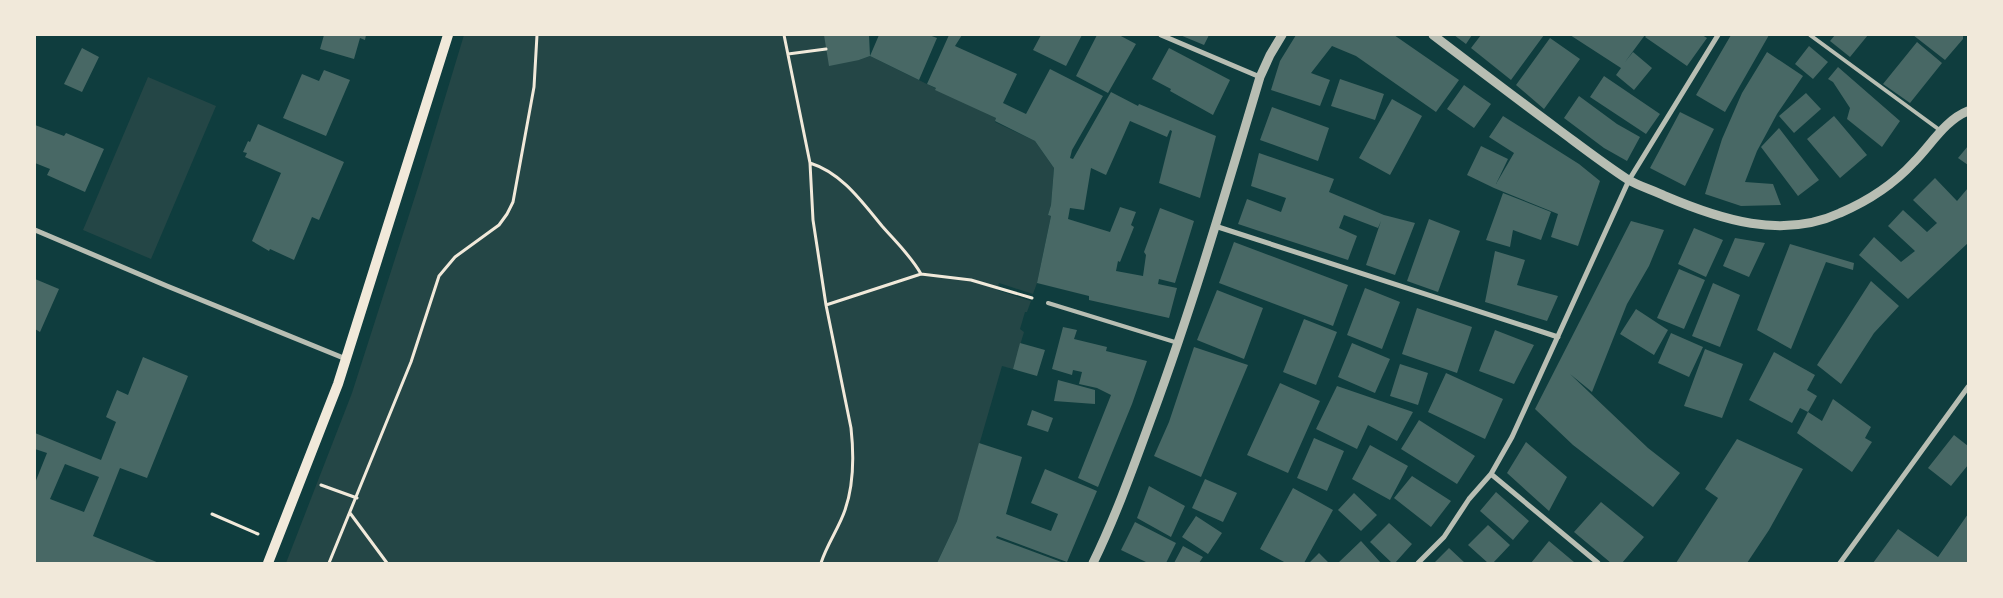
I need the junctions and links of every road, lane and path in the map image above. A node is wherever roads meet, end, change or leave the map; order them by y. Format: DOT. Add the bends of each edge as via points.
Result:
graph roads {
  1 [pos="448,35"];
  2 [pos="537,35"];
  3 [pos="784,35"];
  4 [pos="1161,35"];
  5 [pos="1282,35"];
  6 [pos="1433,35"];
  7 [pos="1718,35"];
  8 [pos="1810,35"];
  9 [pos="826,49"];
  10 [pos="788,54"];
  11 [pos="1260,77"];
  12 [pos="1968,111"];
  13 [pos="1941,131"];
  14 [pos="810,163"];
  15 [pos="1629,180"];
  16 [pos="1215,226"];
  17 [pos="35,230"];
  18 [pos="921,274"];
  19 [pos="1013,292"];
  20 [pos="1048,303"];
  21 [pos="826,305"];
  22 [pos="1558,337"];
  23 [pos="1179,344"];
  24 [pos="346,359"];
  25 [pos="1968,387"];
  26 [pos="1490,474"];
  27 [pos="301,478"];
  28 [pos="357,498"];
  29 [pos="350,513"];
  30 [pos="212,514"];
  31 [pos="249,530"];
  32 [pos="268,563"];
  33 [pos="329,563"];
  34 [pos="387,563"];
  35 [pos="821,563"];
  36 [pos="1093,563"];
  37 [pos="1418,563"];
  38 [pos="1598,563"];
  39 [pos="1840,563"];
  1 -- 24 [label="main road"];
  2 -- 28 [label="path" via="534,87 513,202 499,225 455,257 439,276 411,362"];
  3 -- 10 [label="path"];
  4 -- 11 [label="street"];
  5 -- 11 [label="street"];
  6 -- 15 [label="street"];
  7 -- 15 [label="street"];
  8 -- 13 [label="lane"];
  9 -- 10 [label="path"];
  10 -- 14 [label="path"];
  11 -- 16 [label="street"];
  12 -- 13 [label="street"];
  13 -- 15 [label="street" via="1913,163 1864,202 1837,215 1809,222 1778,225 1720,218"];
  14 -- 18 [label="path" via="834,175 858,197 906,251"];
  14 -- 21 [label="path" via="813,220"];
  15 -- 22 [label="street"];
  16 -- 22 [label="street"];
  16 -- 23 [label="street"];
  17 -- 24 [label="street"];
  18 -- 19 [label="path" via="971,280"];
  18 -- 21 [label="path"];
  20 -- 23 [label="lane"];
  21 -- 35 [label="path" via="853,448 845,511"];
  22 -- 26 [label="street" via="1512,437"];
  23 -- 36 [label="street"];
  24 -- 27 [label="main road"];
  25 -- 39 [label="street"];
  26 -- 37 [label="street" via="1444,537"];
  26 -- 38 [label="street"];
  27 -- 28 [label="path"];
  27 -- 32 [label="main road"];
  28 -- 29 [label="path"];
  29 -- 33 [label="path"];
  29 -- 34 [label="path"];
  30 -- 31 [label="path"];
}
